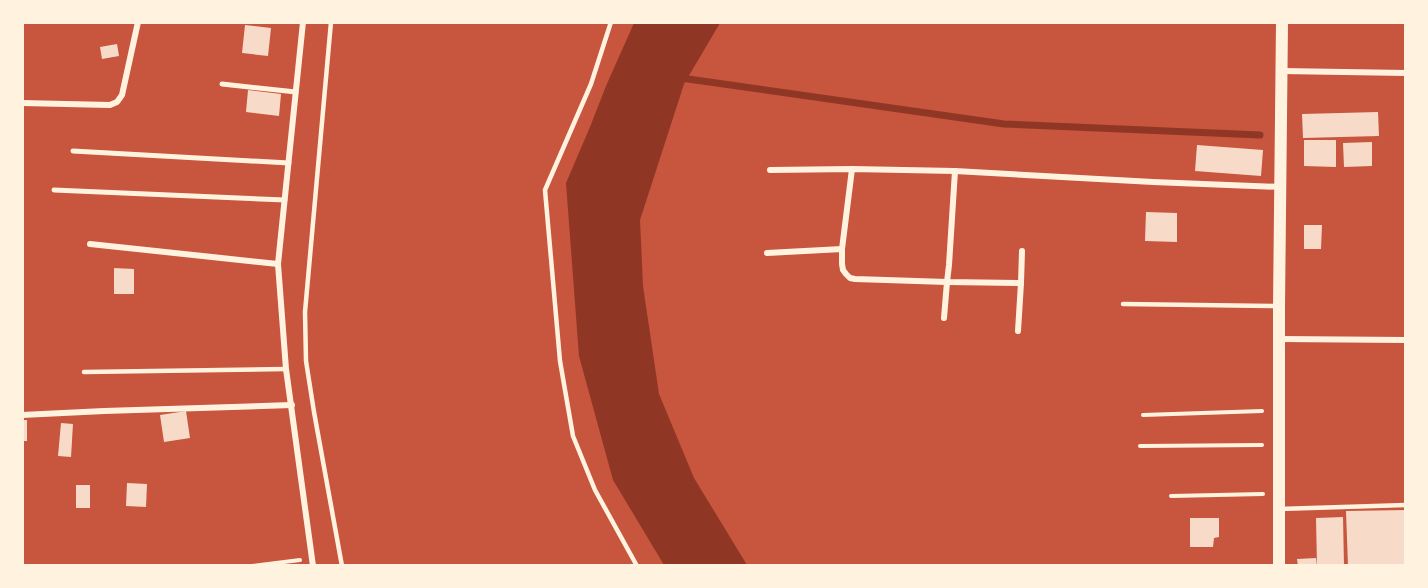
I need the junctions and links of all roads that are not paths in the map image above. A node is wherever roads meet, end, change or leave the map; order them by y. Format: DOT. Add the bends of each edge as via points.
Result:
graph roads {
  1 [pos="138,22"];
  2 [pos="303,22"];
  3 [pos="332,22"];
  4 [pos="611,22"];
  5 [pos="1282,22"];
  6 [pos="1282,71"];
  7 [pos="1406,72"];
  8 [pos="222,84"];
  9 [pos="296,92"];
  10 [pos="22,103"];
  11 [pos="73,151"];
  12 [pos="289,163"];
  13 [pos="852,169"];
  14 [pos="770,170"];
  15 [pos="955,171"];
  16 [pos="1281,187"];
  17 [pos="54,190"];
  18 [pos="285,200"];
  19 [pos="90,244"];
  20 [pos="842,249"];
  21 [pos="1022,251"];
  22 [pos="767,253"];
  23 [pos="278,264"];
  24 [pos="947,282"];
  25 [pos="1020,283"];
  26 [pos="1123,304"];
  27 [pos="1279,306"];
  28 [pos="944,318"];
  29 [pos="1018,331"];
  30 [pos="1279,339"];
  31 [pos="1406,340"];
  32 [pos="286,369"];
  33 [pos="84,372"];
  34 [pos="292,405"];
  35 [pos="22,415"];
  36 [pos="1406,505"];
  37 [pos="1279,509"];
  38 [pos="313,562"];
  39 [pos="342,566"];
  40 [pos="637,566"];
  41 [pos="1279,566"];
  1 -- 10 [label="street" via="122,95 117,102"];
  2 -- 9 [label="street"];
  3 -- 39 [label="lane" via="305,312 306,361"];
  4 -- 40 [label="lane" via="591,84 545,190 560,361 573,436 595,490"];
  5 -- 6 [label="main road"];
  6 -- 7 [label="street"];
  6 -- 16 [label="main road"];
  8 -- 9 [label="street"];
  9 -- 12 [label="street"];
  11 -- 12 [label="street"];
  12 -- 18 [label="street"];
  13 -- 14 [label="street"];
  13 -- 15 [label="street"];
  13 -- 20 [label="street"];
  15 -- 16 [label="street"];
  15 -- 24 [label="street"];
  16 -- 27 [label="main road"];
  17 -- 18 [label="street"];
  18 -- 23 [label="street"];
  19 -- 23 [label="street"];
  20 -- 22 [label="street"];
  20 -- 24 [label="street" via="843,270 850,278"];
  21 -- 25 [label="street"];
  23 -- 32 [label="street"];
  24 -- 25 [label="street"];
  24 -- 28 [label="street"];
  25 -- 29 [label="street"];
  26 -- 27 [label="lane"];
  27 -- 30 [label="main road"];
  30 -- 31 [label="street"];
  30 -- 37 [label="main road"];
  32 -- 33 [label="lane"];
  32 -- 34 [label="street"];
  34 -- 35 [label="street"];
  34 -- 38 [label="street"];
  36 -- 37 [label="lane"];
  37 -- 41 [label="main road"];
}
